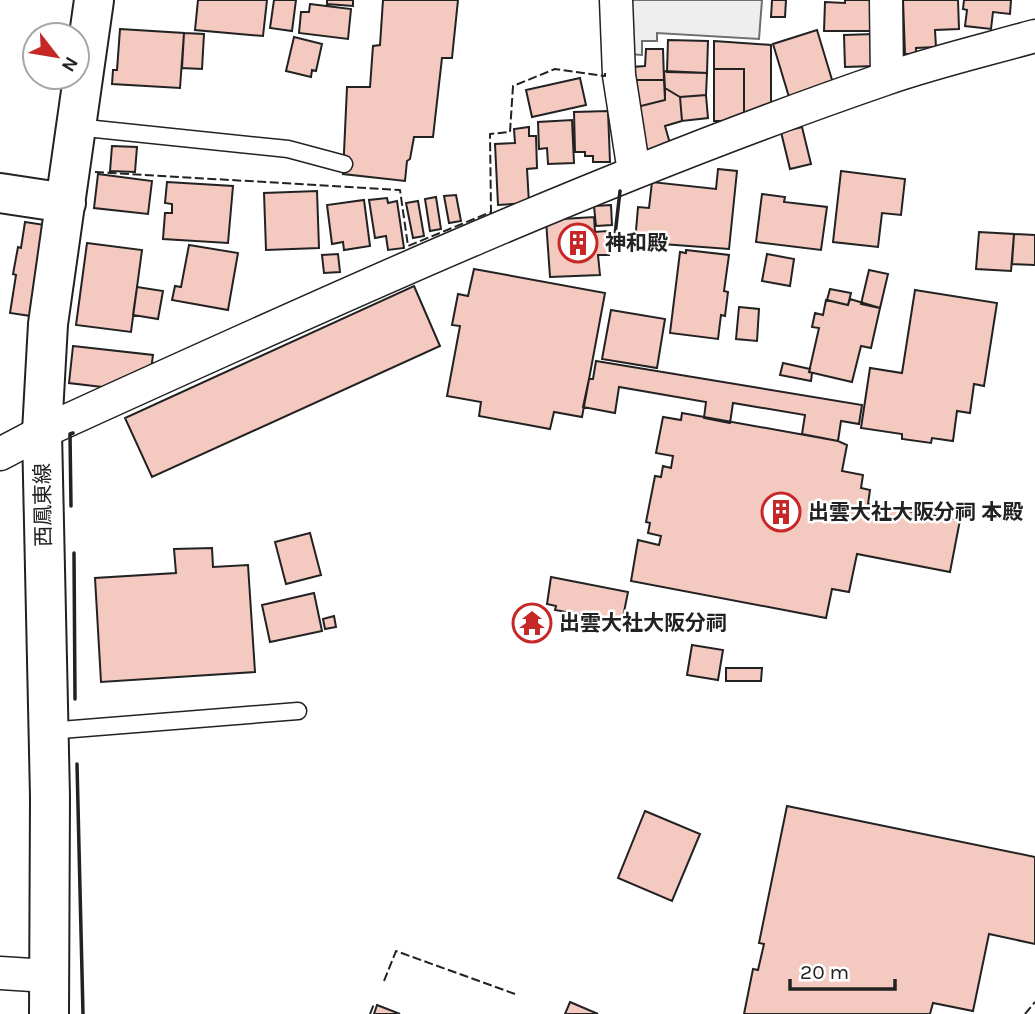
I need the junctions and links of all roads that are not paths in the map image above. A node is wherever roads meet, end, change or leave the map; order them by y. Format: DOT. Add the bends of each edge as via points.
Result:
graph roads {
  1 [pos="94,0"];
  2 [pos="615,0"];
  3 [pos="886,0"];
  4 [pos="1035,37"];
  5 [pos="887,78"];
  6 [pos="76,127"];
  7 [pos="344,164"];
  8 [pos="634,172"];
  9 [pos="0,193"];
  10 [pos="66,203"];
  11 [pos="42,432"];
  12 [pos="0,454"];
  13 [pos="298,711"];
  14 [pos="48,731"];
  15 [pos="0,973"];
  16 [pos="48,976"];
  17 [pos="49,1014"];
  1 -- 6 [label="main road, 西鳳東線"];
  2 -- 8 [label="street" via="619,75"];
  3 -- 5 [label="street"];
  4 -- 5 [label="street"];
  5 -- 8 [label="street"];
  6 -- 7 [label="lane" via="288,149"];
  6 -- 10 [label="main road, 西鳳東線"];
  8 -- 11 [label="street"];
  9 -- 10 [label="main road"];
  10 -- 11 [label="main road, 西鳳東線" via="48,324"];
  11 -- 12 [label="street"];
  11 -- 14 [label="main road, 西鳳東線"];
  13 -- 14 [label="lane"];
  14 -- 16 [label="main road, 西鳳東線"];
  15 -- 16 [label="street"];
  16 -- 17 [label="main road, 西鳳東線"];
}
